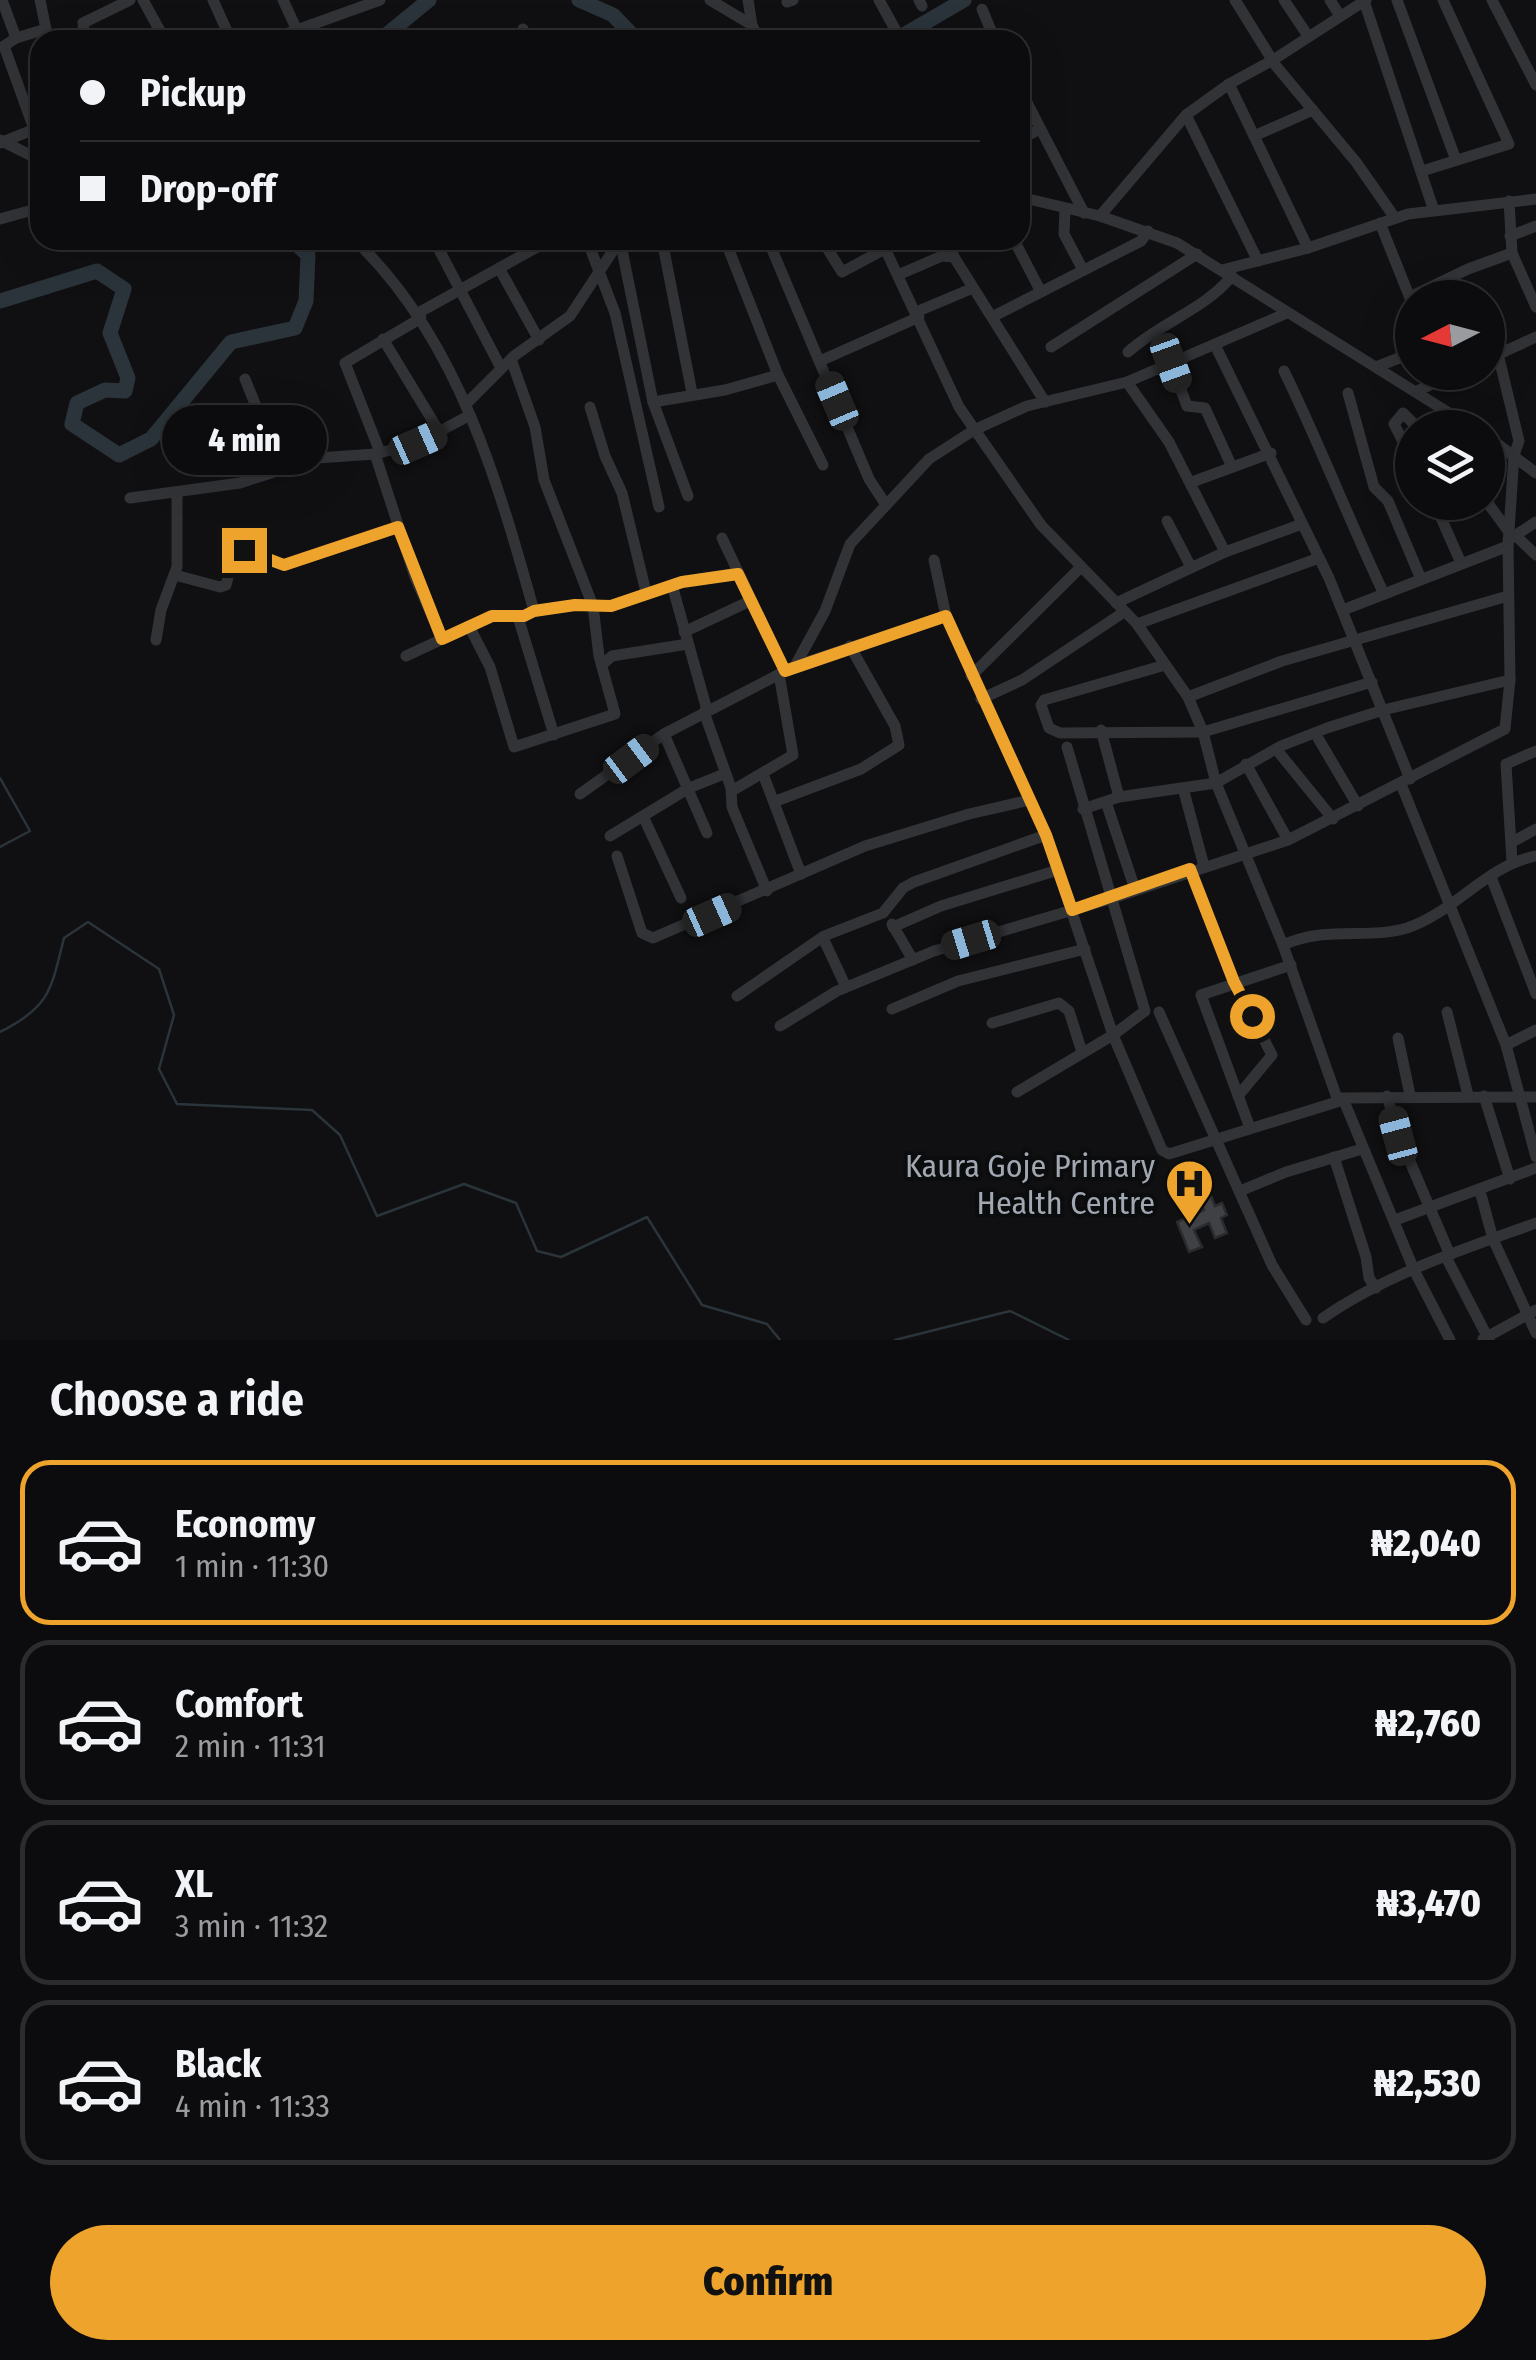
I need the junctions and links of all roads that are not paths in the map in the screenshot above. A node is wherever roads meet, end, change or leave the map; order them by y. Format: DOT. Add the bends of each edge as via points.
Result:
graph roads {
  1 [pos="2,0"];
  2 [pos="40,0"];
  3 [pos="130,0"];
  4 [pos="143,0"];
  5 [pos="213,0"];
  6 [pos="284,0"];
  7 [pos="380,0"];
  8 [pos="710,0"];
  9 [pos="748,0"];
  10 [pos="878,0"];
  11 [pos="1236,0"];
  12 [pos="1284,0"];
  13 [pos="1330,0"];
  14 [pos="1365,0"];
  15 [pos="1397,0"];
  16 [pos="1442,0"];
  17 [pos="1492,0"];
  18 [pos="112,4"];
  19 [pos="982,9"];
  20 [pos="1340,16"];
  21 [pos="752,25"];
  22 [pos="894,29"];
  23 [pos="46,30"];
  24 [pos="84,30"];
  25 [pos="160,30"];
  26 [pos="226,30"];
  27 [pos="293,30"];
  28 [pos="302,30"];
  29 [pos="754,30"];
  30 [pos="991,30"];
  31 [pos="1308,36"];
  32 [pos="30,37"];
  33 [pos="16,38"];
  34 [pos="1273,60"];
  35 [pos="5,67"];
  36 [pos="1229,84"];
  37 [pos="1536,85"];
  38 [pos="1030,110"];
  39 [pos="1313,110"];
  40 [pos="30,115"];
  41 [pos="1186,115"];
  42 [pos="1040,129"];
  43 [pos="30,131"];
  44 [pos="1030,134"];
  45 [pos="1254,136"];
  46 [pos="0,142"];
  47 [pos="30,154"];
  48 [pos="1456,160"];
  49 [pos="1422,171"];
  50 [pos="1536,199"];
  51 [pos="1030,200"];
  52 [pos="1509,200"];
  53 [pos="1434,208"];
  54 [pos="1065,209"];
  55 [pos="30,211"];
  56 [pos="1084,213"];
  57 [pos="1100,216"];
  58 [pos="1394,218"];
  59 [pos="0,219"];
  60 [pos="1380,223"];
  61 [pos="1536,226"];
  62 [pos="1148,231"];
  63 [pos="1510,236"];
  64 [pos="1308,248"];
  65 [pos="366,250"];
  66 [pos="440,250"];
  67 [pos="531,250"];
  68 [pos="591,250"];
  69 [pos="614,250"];
  70 [pos="622,250"];
  71 [pos="664,250"];
  72 [pos="730,250"];
  73 [pos="772,250"];
  74 [pos="828,250"];
  75 [pos="874,250"];
  76 [pos="886,250"];
  77 [pos="952,250"];
  78 [pos="1019,250"];
  79 [pos="1512,253"];
  80 [pos="1197,254"];
  81 [pos="954,257"];
  82 [pos="1258,260"];
  83 [pos="498,268"];
  84 [pos="1083,270"];
  85 [pos="1227,273"];
  86 [pos="600,274"];
  87 [pos="898,275"];
  88 [pos="1403,280"];
  89 [pos="1447,280"];
  90 [pos="462,288"];
  91 [pos="973,288"];
  92 [pos="1041,292"];
  93 [pos="1534,298"];
  94 [pos="918,314"];
  95 [pos="1287,314"];
  96 [pos="420,315"];
  97 [pos="992,317"];
  98 [pos="1536,338"];
  99 [pos="382,339"];
  100 [pos="539,340"];
  101 [pos="1215,344"];
  102 [pos="1051,347"];
  103 [pos="1128,352"];
  104 [pos="1505,352"];
  105 [pos="820,360"];
  106 [pos="1395,360"];
  107 [pos="506,363"];
  108 [pos="1171,363"];
  109 [pos="1376,368"];
  110 [pos="1284,371"];
  111 [pos="778,375"];
  112 [pos="244,380"];
  113 [pos="1127,382"];
  114 [pos="1504,390"];
  115 [pos="1417,391"];
  116 [pos="1348,392"];
  117 [pos="692,394"];
  118 [pos="652,402"];
  119 [pos="1044,402"];
  120 [pos="590,407"];
  121 [pos="468,409"];
  122 [pos="1445,410"];
  123 [pos="974,430"];
  124 [pos="440,433"];
  125 [pos="1505,449"];
  126 [pos="378,453"];
  127 [pos="1271,453"];
  128 [pos="1514,455"];
  129 [pos="822,465"];
  130 [pos="1232,467"];
  131 [pos="276,471"];
  132 [pos="1536,473"];
  133 [pos="1192,482"];
  134 [pos="178,494"];
  135 [pos="688,496"];
  136 [pos="130,498"];
  137 [pos="886,505"];
  138 [pos="658,506"];
  139 [pos="1442,520"];
  140 [pos="1498,520"];
  141 [pos="1167,521"];
  142 [pos="1536,522"];
  143 [pos="1302,524"];
  144 [pos="398,527"];
  145 [pos="722,538"];
  146 [pos="1510,538"];
  147 [pos="1225,552"];
  148 [pos="1536,555"];
  149 [pos="1319,558"];
  150 [pos="934,560"];
  151 [pos="1461,564"];
  152 [pos="1191,567"];
  153 [pos="1080,568"];
  154 [pos="738,574"];
  155 [pos="175,575"];
  156 [pos="1421,579"];
  157 [pos="672,585"];
  158 [pos="646,592"];
  159 [pos="1384,594"];
  160 [pos="1508,596"];
  161 [pos="750,601"];
  162 [pos="592,606"];
  163 [pos="1120,608"];
  164 [pos="1343,610"];
  165 [pos="534,611"];
  166 [pos="946,616"];
  167 [pos="518,617"];
  168 [pos="1137,624"];
  169 [pos="469,626"];
  170 [pos="686,638"];
  171 [pos="442,639"];
  172 [pos="156,640"];
  173 [pos="1356,642"];
  174 [pos="850,646"];
  175 [pos="406,656"];
  176 [pos="602,664"];
  177 [pos="1165,665"];
  178 [pos="786,670"];
  179 [pos="970,676"];
  180 [pos="1510,680"];
  181 [pos="1372,682"];
  182 [pos="1188,698"];
  183 [pos="981,700"];
  184 [pos="1383,710"];
  185 [pos="705,711"];
  186 [pos="1101,730"];
  187 [pos="1202,732"];
  188 [pos="1315,733"];
  189 [pos="554,734"];
  190 [pos="664,734"];
  191 [pos="1067,747"];
  192 [pos="1276,749"];
  193 [pos="1536,751"];
  194 [pos="1246,764"];
  195 [pos="724,774"];
  196 [pos="763,774"];
  197 [pos="1406,781"];
  198 [pos="1216,782"];
  199 [pos="689,788"];
  200 [pos="732,788"];
  201 [pos="1183,788"];
  202 [pos="580,794"];
  203 [pos="1120,797"];
  204 [pos="1030,800"];
  205 [pos="776,801"];
  206 [pos="1106,802"];
  207 [pos="1358,806"];
  208 [pos="1083,810"];
  209 [pos="643,816"];
  210 [pos="1333,820"];
  211 [pos="1536,829"];
  212 [pos="707,833"];
  213 [pos="1046,835"];
  214 [pos="610,836"];
  215 [pos="1288,840"];
  216 [pos="1512,842"];
  217 [pos="1245,855"];
  218 [pos="617,856"];
  219 [pos="1512,860"];
  220 [pos="1534,861"];
  221 [pos="1204,866"];
  222 [pos="1190,869"];
  223 [pos="1058,870"];
  224 [pos="801,874"];
  225 [pos="1490,877"];
  226 [pos="1135,889"];
  227 [pos="766,892"];
  228 [pos="681,898"];
  229 [pos="1110,899"];
  230 [pos="1450,904"];
  231 [pos="1072,910"];
  232 [pos="883,913"];
  233 [pos="894,927"];
  234 [pos="824,938"];
  235 [pos="1284,945"];
  236 [pos="1085,949"];
  237 [pos="913,960"];
  238 [pos="1291,965"];
  239 [pos="1236,985"];
  240 [pos="846,987"];
  241 [pos="1536,994"];
  242 [pos="738,996"];
  243 [pos="892,1009"];
  244 [pos="1159,1012"];
  245 [pos="1447,1012"];
  246 [pos="992,1023"];
  247 [pos="780,1026"];
  248 [pos="1536,1030"];
  249 [pos="1113,1034"];
  250 [pos="1398,1038"];
  251 [pos="1506,1045"];
  252 [pos="1082,1052"];
  253 [pos="1017,1092"];
  254 [pos="1468,1095"];
  255 [pos="1238,1096"];
  256 [pos="1388,1096"];
  257 [pos="1410,1096"];
  258 [pos="1484,1096"];
  259 [pos="1536,1097"];
  260 [pos="1522,1098"];
  261 [pos="1342,1101"];
  262 [pos="1250,1128"];
  263 [pos="1218,1138"];
  264 [pos="1362,1149"];
  265 [pos="1334,1157"];
  266 [pos="1536,1157"];
  267 [pos="1536,1168"];
  268 [pos="1510,1179"];
  269 [pos="1480,1190"];
  270 [pos="1240,1191"];
  271 [pos="1430,1208"];
  272 [pos="1395,1220"];
  273 [pos="1536,1224"];
  274 [pos="1493,1239"];
  275 [pos="1448,1256"];
  276 [pos="1414,1270"];
  277 [pos="1376,1288"];
  278 [pos="1531,1312"];
  279 [pos="1322,1318"];
  280 [pos="1306,1320"];
  281 [pos="1536,1333"];
  282 [pos="1486,1339"];
  283 [pos="1450,1340"];
  1 -- 33 [label="street"];
  2 -- 23 [label="street"];
  3 -- 18 [label="street"];
  4 -- 25 [label="street"];
  5 -- 26 [label="street"];
  6 -- 27 [label="street"];
  7 -- 28 [label="street"];
  8 -- 21 [label="street"];
  9 -- 21 [label="street"];
  10 -- 22 [label="street"];
  11 -- 34 [label="street"];
  12 -- 31 [label="street"];
  13 -- 20 [label="street"];
  14 -- 20 [label="street"];
  14 -- 49 [label="street"];
  15 -- 48 [label="street"];
  16 -- 48 [label="street" via="1510,141"];
  17 -- 37 [label="street"];
  18 -- 24 [label="street" via="84,23"];
  19 -- 30 [label="street"];
  20 -- 31 [label="street"];
  21 -- 29 [label="street"];
  31 -- 34 [label="street"];
  32 -- 33 [label="street"];
  33 -- 35 [label="street" via="4,46"];
  34 -- 36 [label="street"];
  34 -- 39 [label="street"];
  35 -- 40 [label="street"];
  36 -- 41 [label="street"];
  36 -- 45 [label="street"];
  38 -- 42 [label="street"];
  39 -- 45 [label="street"];
  39 -- 58 [label="street"];
  41 -- 57 [label="street"];
  41 -- 82 [label="street"];
  42 -- 44 [label="street"];
  42 -- 56 [label="street"];
  43 -- 46 [label="street"];
  45 -- 64 [label="street"];
  46 -- 47 [label="street"];
  48 -- 49 [label="street"];
  49 -- 53 [label="street"];
  50 -- 52 [label="street"];
  51 -- 54 [label="street"];
  52 -- 53 [label="street"];
  52 -- 63 [label="street"];
  53 -- 58 [label="street"];
  54 -- 56 [label="street"];
  54 -- 84 [label="street" via="1064,234"];
  55 -- 59 [label="street"];
  56 -- 57 [label="street"];
  57 -- 62 [label="street"];
  58 -- 60 [label="street"];
  60 -- 64 [label="street"];
  60 -- 88 [label="street"];
  61 -- 63 [label="street"];
  62 -- 80 [label="street"];
  62 -- 84 [label="street"];
  63 -- 79 [label="street"];
  64 -- 82 [label="street"];
  65 -- 96 [label="street"];
  66 -- 90 [label="street"];
  67 -- 83 [label="street"];
  68 -- 86 [label="street"];
  69 -- 86 [label="street"];
  70 -- 118 [label="street"];
  71 -- 117 [label="street"];
  72 -- 111 [label="street"];
  73 -- 105 [label="street"];
  74 -- 75 [label="street" via="842,272"];
  76 -- 87 [label="street"];
  77 -- 81 [label="street"];
  78 -- 92 [label="street"];
  79 -- 89 [label="street"];
  79 -- 93 [label="street"];
  80 -- 85 [label="street"];
  80 -- 102 [label="street"];
  81 -- 87 [label="street"];
  81 -- 91 [label="street"];
  82 -- 85 [label="street"];
  83 -- 90 [label="street"];
  83 -- 100 [label="street"];
  84 -- 92 [label="street"];
  85 -- 95 [label="street"];
  85 -- 103 [label="street" via="1211,300"];
  86 -- 100 [label="street" via="570,316"];
  86 -- 138 [label="street" via="615,313"];
  87 -- 94 [label="street"];
  90 -- 96 [label="street"];
  90 -- 107 [label="street"];
  91 -- 94 [label="street"];
  91 -- 97 [label="street"];
  92 -- 97 [label="street"];
  94 -- 105 [label="street"];
  94 -- 123 [label="street" via="944,381"];
  95 -- 101 [label="street"];
  95 -- 109 [label="street"];
  96 -- 99 [label="street"];
  96 -- 121 [label="street"];
  97 -- 119 [label="street"];
  98 -- 104 [label="street"];
  99 -- 124 [label="street"];
  99 -- 126 [label="street" via="344,363"];
  100 -- 107 [label="street"];
  101 -- 108 [label="street"];
  101 -- 127 [label="street"];
  105 -- 137 [label="street"];
  106 -- 109 [label="street"];
  107 -- 121 [label="street"];
  107 -- 162 [label="street" via="535,427 544,480"];
  108 -- 113 [label="street"];
  108 -- 130 [label="street" via="1187,406 1205,408"];
  109 -- 115 [label="street"];
  110 -- 159 [label="street"];
  111 -- 117 [label="street"];
  111 -- 129 [label="street"];
  112 -- 131 [label="street"];
  113 -- 119 [label="street"];
  113 -- 133 [label="street"];
  114 -- 128 [label="street" via="1518,432"];
  115 -- 122 [label="street"];
  116 -- 156 [label="street" via="1374,487 1388,501"];
  117 -- 118 [label="street"];
  118 -- 135 [label="street"];
  119 -- 123 [label="street"];
  120 -- 158 [label="street" via="622,493"];
  121 -- 124 [label="street"];
  121 -- 165 [label="street"];
  123 -- 137 [label="street" via="929,459"];
  123 -- 153 [label="street"];
  124 -- 126 [label="street"];
  125 -- 128 [label="street"];
  126 -- 131 [label="street" via="318,458"];
  126 -- 144 [label="street"];
  127 -- 130 [label="street"];
  127 -- 143 [label="street"];
  128 -- 132 [label="street"];
  128 -- 146 [label="street"];
  130 -- 133 [label="street"];
  131 -- 134 [label="street"];
  133 -- 147 [label="street"];
  134 -- 136 [label="street"];
  134 -- 155 [label="street"];
  137 -- 178 [label="street" via="850,544 825,611"];
  139 -- 151 [label="street"];
  140 -- 146 [label="street"];
  141 -- 152 [label="street"];
  142 -- 146 [label="street"];
  143 -- 147 [label="street"];
  143 -- 149 [label="street"];
  144 -- 155 [label="street" via="284,565 244,550 220,587"];
  144 -- 171 [label="street"];
  145 -- 154 [label="street"];
  146 -- 148 [label="street"];
  146 -- 151 [label="street"];
  146 -- 160 [label="street"];
  147 -- 152 [label="street"];
  149 -- 164 [label="street"];
  149 -- 168 [label="street"];
  150 -- 166 [label="street"];
  151 -- 156 [label="street"];
  152 -- 163 [label="street"];
  153 -- 163 [label="street"];
  153 -- 179 [label="street"];
  154 -- 157 [label="street"];
  154 -- 161 [label="street"];
  155 -- 172 [label="street"];
  156 -- 159 [label="street"];
  157 -- 158 [label="street"];
  157 -- 170 [label="street"];
  158 -- 162 [label="street"];
  159 -- 164 [label="street"];
  160 -- 173 [label="street"];
  160 -- 180 [label="street"];
  161 -- 170 [label="street"];
  161 -- 178 [label="street"];
  162 -- 165 [label="street"];
  162 -- 176 [label="street"];
  163 -- 168 [label="street"];
  163 -- 183 [label="street" via="1035,672"];
  164 -- 173 [label="street"];
  165 -- 167 [label="street"];
  166 -- 174 [label="street"];
  166 -- 179 [label="street"];
  167 -- 169 [label="street" via="492,616"];
  167 -- 189 [label="street"];
  168 -- 177 [label="street"];
  169 -- 171 [label="street"];
  169 -- 189 [label="street" via="490,668 514,747"];
  170 -- 176 [label="street"];
  170 -- 185 [label="street"];
  171 -- 175 [label="street"];
  173 -- 181 [label="street"];
  173 -- 182 [label="street" via="1282,661"];
  174 -- 178 [label="street"];
  174 -- 205 [label="street" via="899,745 861,769"];
  176 -- 189 [label="street" via="616,714"];
  177 -- 182 [label="street"];
  177 -- 186 [label="street" via="1042,702 1053,731"];
  178 -- 185 [label="street"];
  178 -- 196 [label="street" via="793,755"];
  179 -- 183 [label="street"];
  180 -- 184 [label="street"];
  180 -- 197 [label="street" via="1506,728"];
  181 -- 184 [label="street"];
  181 -- 187 [label="street"];
  182 -- 187 [label="street"];
  183 -- 204 [label="street"];
  184 -- 188 [label="street"];
  184 -- 197 [label="street"];
  185 -- 190 [label="street"];
  185 -- 195 [label="street"];
  186 -- 187 [label="street"];
  186 -- 203 [label="street"];
  187 -- 198 [label="street"];
  188 -- 192 [label="street"];
  188 -- 207 [label="street"];
  190 -- 199 [label="street"];
  190 -- 202 [label="street"];
  191 -- 208 [label="street"];
  192 -- 194 [label="street"];
  192 -- 210 [label="street"];
  193 -- 216 [label="street" via="1506,764"];
  194 -- 198 [label="street"];
  194 -- 215 [label="street"];
  195 -- 199 [label="street"];
  195 -- 200 [label="street"];
  196 -- 200 [label="street"];
  196 -- 205 [label="street"];
  197 -- 207 [label="street"];
  197 -- 230 [label="street"];
  198 -- 201 [label="street"];
  198 -- 217 [label="street"];
  199 -- 209 [label="street"];
  199 -- 212 [label="street"];
  200 -- 227 [label="street" via="732,807"];
  201 -- 203 [label="street"];
  201 -- 221 [label="street"];
  203 -- 206 [label="street"];
  204 -- 213 [label="street"];
  204 -- 224 [label="street" via="865,846"];
  205 -- 224 [label="street"];
  206 -- 208 [label="street"];
  206 -- 226 [label="street"];
  207 -- 210 [label="street"];
  208 -- 229 [label="street"];
  209 -- 214 [label="street"];
  209 -- 228 [label="street"];
  210 -- 215 [label="street"];
  211 -- 216 [label="street"];
  213 -- 223 [label="street"];
  213 -- 232 [label="street" via="928,875 903,888"];
  215 -- 217 [label="street"];
  216 -- 219 [label="street"];
  217 -- 221 [label="street"];
  217 -- 235 [label="street"];
  218 -- 227 [label="street" via="646,938"];
  219 -- 220 [label="street"];
  219 -- 225 [label="street"];
  221 -- 222 [label="street"];
  222 -- 226 [label="street"];
  222 -- 239 [label="street"];
  223 -- 231 [label="street"];
  223 -- 233 [label="street"];
  224 -- 227 [label="street"];
  225 -- 230 [label="street"];
  225 -- 241 [label="street"];
  226 -- 229 [label="street"];
  229 -- 231 [label="street"];
  229 -- 249 [label="street" via="1145,1011"];
  230 -- 235 [label="street" via="1404,929 1309,934"];
  230 -- 251 [label="street"];
  231 -- 236 [label="street"];
  231 -- 237 [label="street"];
  232 -- 233 [label="street"];
  232 -- 234 [label="street"];
  233 -- 237 [label="street"];
  234 -- 240 [label="street"];
  234 -- 242 [label="street"];
  235 -- 238 [label="street"];
  236 -- 243 [label="street" via="958,981"];
  236 -- 249 [label="street"];
  237 -- 240 [label="street"];
  238 -- 239 [label="street"];
  238 -- 261 [label="street"];
  239 -- 255 [label="street" via="1272,1055"];
  239 -- 255 [label="street" via="1203,993 1201,1000"];
  240 -- 247 [label="street"];
  244 -- 263 [label="street"];
  245 -- 254 [label="street"];
  246 -- 252 [label="street" via="1059,1003 1069,1011"];
  248 -- 251 [label="street"];
  249 -- 252 [label="street"];
  249 -- 263 [label="street" via="1162,1150 1169,1154"];
  250 -- 257 [label="street"];
  251 -- 260 [label="street"];
  252 -- 253 [label="street"];
  254 -- 257 [label="street"];
  254 -- 258 [label="street"];
  255 -- 262 [label="street"];
  256 -- 257 [label="street"];
  256 -- 261 [label="street"];
  256 -- 271 [label="street"];
  258 -- 260 [label="street"];
  258 -- 268 [label="street"];
  259 -- 260 [label="street"];
  260 -- 266 [label="street"];
  261 -- 262 [label="street"];
  261 -- 264 [label="street"];
  262 -- 263 [label="street"];
  263 -- 270 [label="street"];
  264 -- 265 [label="street"];
  264 -- 272 [label="street"];
  265 -- 270 [label="street"];
  265 -- 277 [label="street"];
  267 -- 268 [label="street"];
  268 -- 269 [label="street"];
  269 -- 271 [label="street"];
  269 -- 274 [label="street"];
  270 -- 280 [label="street" via="1272,1265"];
  271 -- 272 [label="street"];
  271 -- 275 [label="street"];
  272 -- 276 [label="street"];
  273 -- 274 [label="street"];
  274 -- 275 [label="street"];
  274 -- 278 [label="street"];
  275 -- 276 [label="street"];
  275 -- 282 [label="street"];
  276 -- 277 [label="street"];
  276 -- 283 [label="street"];
  277 -- 279 [label="street"];
  278 -- 281 [label="street"];
  278 -- 282 [label="street"];
}
